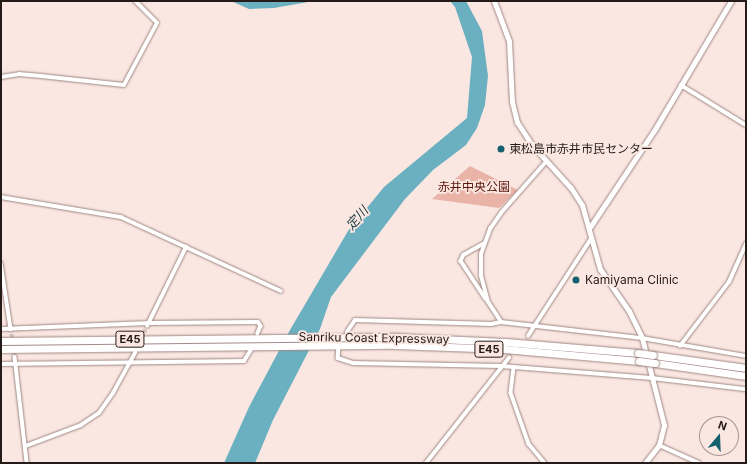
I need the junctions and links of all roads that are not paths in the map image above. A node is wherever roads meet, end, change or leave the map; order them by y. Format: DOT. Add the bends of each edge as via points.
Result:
graph roads {
  1 [pos="135,1"];
  2 [pos="494,1"];
  3 [pos="731,1"];
  4 [pos="1,78"];
  5 [pos="681,85"];
  6 [pos="746,125"];
  7 [pos="546,162"];
  8 [pos="1,197"];
  9 [pos="590,227"];
  10 [pos="591,239"];
  11 [pos="484,244"];
  12 [pos="746,244"];
  13 [pos="186,247"];
  14 [pos="1,263"];
  15 [pos="281,290"];
  16 [pos="488,302"];
  17 [pos="501,322"];
  18 [pos="148,324"];
  19 [pos="534,327"];
  20 [pos="1,329"];
  21 [pos="11,329"];
  22 [pos="345,334"];
  23 [pos="259,335"];
  24 [pos="528,336"];
  25 [pos="642,338"];
  26 [pos="1,341"];
  27 [pos="339,346"];
  28 [pos="680,346"];
  29 [pos="254,347"];
  30 [pos="1,349"];
  31 [pos="134,353"];
  32 [pos="746,356"];
  33 [pos="15,357"];
  34 [pos="509,358"];
  35 [pos="131,361"];
  36 [pos="16,363"];
  37 [pos="1,364"];
  38 [pos="501,366"];
  39 [pos="514,368"];
  40 [pos="746,368"];
  41 [pos="746,376"];
  42 [pos="652,378"];
  43 [pos="746,389"];
  44 [pos="659,445"];
  45 [pos="26,446"];
  46 [pos="28,463"];
  47 [pos="426,463"];
  48 [pos="545,463"];
  49 [pos="645,463"];
  50 [pos="699,463"];
  1 -- 4 [label="street" via="157,23 124,85 19,74"];
  2 -- 7 [label="street" via="509,41 512,102 517,122"];
  3 -- 5 [label="street"];
  5 -- 6 [label="street"];
  5 -- 9 [label="street"];
  7 -- 9 [label="street" via="571,188 582,205"];
  7 -- 11 [label="street" via="501,213"];
  8 -- 13 [label="street" via="121,217"];
  9 -- 10 [label="street"];
  10 -- 19 [label="street"];
  10 -- 25 [label="street" via="600,269 629,311"];
  11 -- 16 [label="street" via="481,276"];
  11 -- 16 [label="street" via="464,255 461,261"];
  12 -- 28 [label="street" via="729,282"];
  13 -- 15 [label="street"];
  13 -- 18 [label="street"];
  14 -- 21 [label="street"];
  16 -- 17 [label="street"];
  17 -- 19 [label="street"];
  17 -- 22 [label="street" via="490,324 355,320"];
  18 -- 21 [label="street"];
  18 -- 23 [label="street" via="258,322 261,326"];
  19 -- 24 [label="street"];
  19 -- 25 [label="street"];
  20 -- 21 [label="street"];
  22 -- 23 [label="highway, Sanriku Coast Expressway / E45"];
  22 -- 40 [label="highway, Sanriku Coast Expressway / E45, bridge" via="505,342 638,353"];
  23 -- 26 [label="highway, Sanriku Coast Expressway / E45"];
  25 -- 28 [label="street"];
  25 -- 42 [label="street"];
  27 -- 29 [label="highway, Sanriku Coast Expressway / E45"];
  27 -- 38 [label="street" via="338,358 352,363"];
  27 -- 41 [label="highway, Sanriku Coast Expressway / E45, bridge" via="504,349 639,361"];
  28 -- 32 [label="street"];
  29 -- 30 [label="highway, Sanriku Coast Expressway / E45"];
  29 -- 35 [label="street" via="244,361"];
  31 -- 35 [label="street"];
  33 -- 36 [label="street"];
  34 -- 38 [label="street"];
  35 -- 36 [label="street"];
  35 -- 45 [label="street" via="99,413 81,425"];
  36 -- 37 [label="street"];
  36 -- 45 [label="street"];
  38 -- 39 [label="street"];
  38 -- 47 [label="street"];
  39 -- 42 [label="street"];
  39 -- 48 [label="street" via="511,393 529,444"];
  42 -- 43 [label="street"];
  42 -- 44 [label="street" via="664,425"];
  44 -- 49 [label="street"];
  44 -- 50 [label="street"];
  45 -- 46 [label="street"];
}
